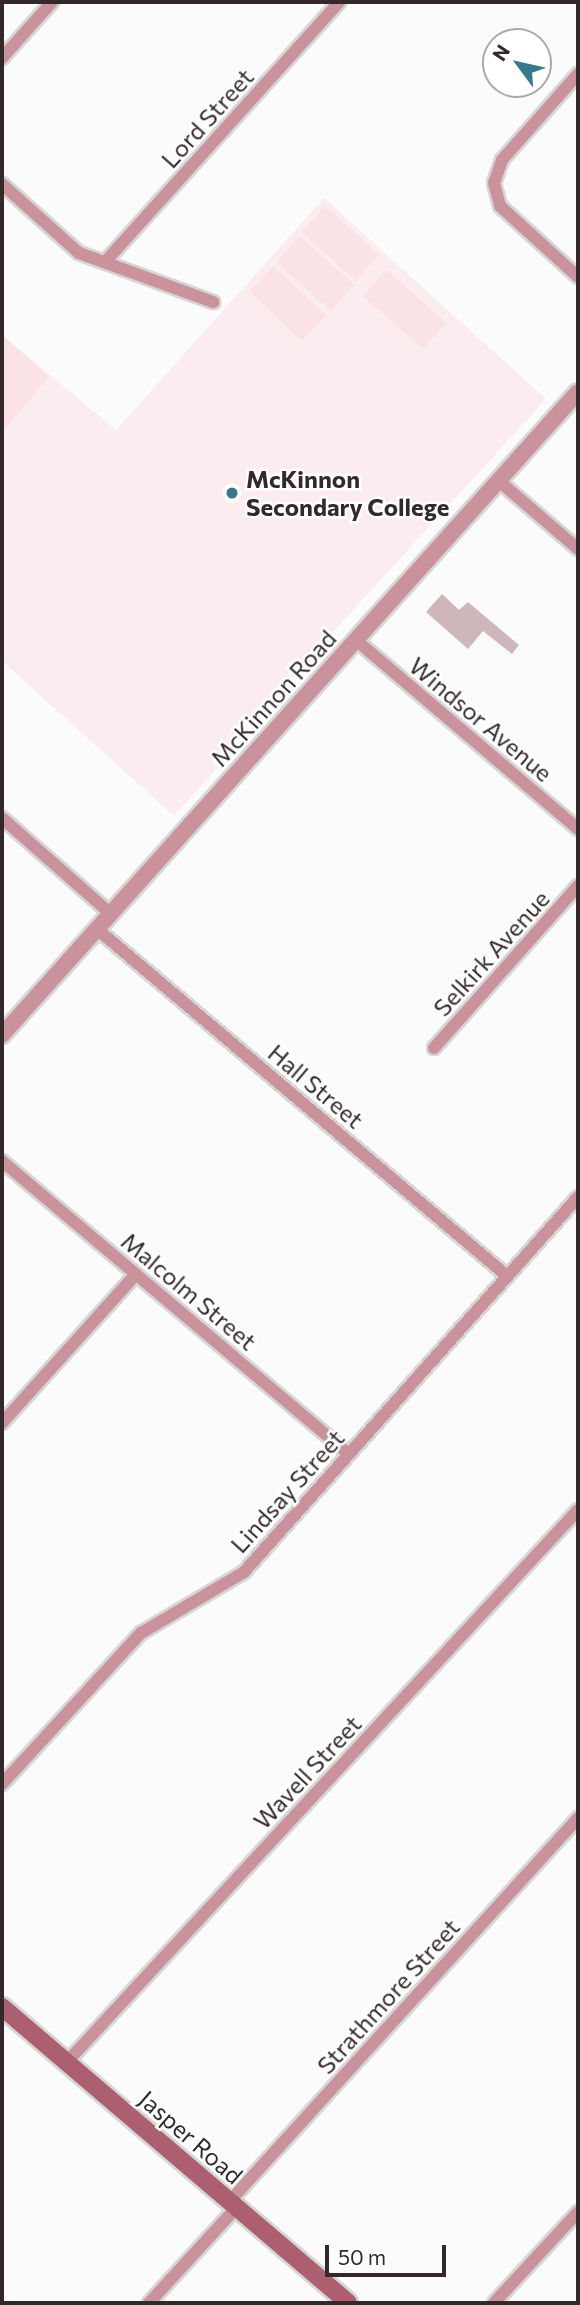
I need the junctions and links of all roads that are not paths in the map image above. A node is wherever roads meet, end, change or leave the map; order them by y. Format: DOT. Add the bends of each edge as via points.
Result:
graph roads {
  1 [pos="52,2"];
  2 [pos="339,2"];
  3 [pos="2,58"];
  4 [pos="578,74"];
  5 [pos="2,184"];
  6 [pos="105,262"];
  7 [pos="578,277"];
  8 [pos="213,302"];
  9 [pos="578,392"];
  10 [pos="499,481"];
  11 [pos="578,549"];
  12 [pos="356,640"];
  13 [pos="2,818"];
  14 [pos="578,829"];
  15 [pos="578,886"];
  16 [pos="111,914"];
  17 [pos="97,929"];
  18 [pos="2,1035"];
  19 [pos="434,1048"];
  20 [pos="2,1161"];
  21 [pos="578,1197"];
  22 [pos="136,1274"];
  23 [pos="507,1276"];
  24 [pos="2,1423"];
  25 [pos="349,1454"];
  26 [pos="578,1510"];
  27 [pos="2,1784"];
  28 [pos="578,1818"];
  29 [pos="2,2007"];
  30 [pos="67,2062"];
  31 [pos="233,2205"];
  32 [pos="578,2212"];
  33 [pos="149,2303"];
  34 [pos="348,2303"];
  35 [pos="494,2303"];
  1 -- 3 [label="street"];
  2 -- 6 [label="street, Lord Street"];
  4 -- 7 [label="street" via="502,160 494,183 500,206"];
  5 -- 6 [label="street" via="79,253"];
  6 -- 8 [label="street"];
  9 -- 10 [label="street, McKinnon Road"];
  10 -- 11 [label="street"];
  10 -- 12 [label="street, McKinnon Road"];
  12 -- 14 [label="street, Windsor Avenue"];
  12 -- 16 [label="street, McKinnon Road"];
  13 -- 16 [label="street"];
  15 -- 19 [label="street, Selkirk Avenue"];
  16 -- 17 [label="street, McKinnon Road"];
  17 -- 18 [label="street, McKinnon Road"];
  17 -- 23 [label="street, Hall Street"];
  20 -- 22 [label="street, Malcolm Street"];
  21 -- 23 [label="street, Lindsay Street"];
  22 -- 24 [label="street"];
  22 -- 25 [label="street, Malcolm Street"];
  23 -- 25 [label="street, Lindsay Street"];
  25 -- 27 [label="street, Lindsay Street" via="244,1572 141,1633"];
  26 -- 30 [label="street, Wavell Street"];
  28 -- 31 [label="street, Strathmore Street"];
  29 -- 30 [label="main road, Jasper Road"];
  30 -- 31 [label="main road, Jasper Road"];
  31 -- 33 [label="street, Strathmore Street"];
  31 -- 34 [label="main road, Jasper Road"];
  32 -- 35 [label="street"];
}
